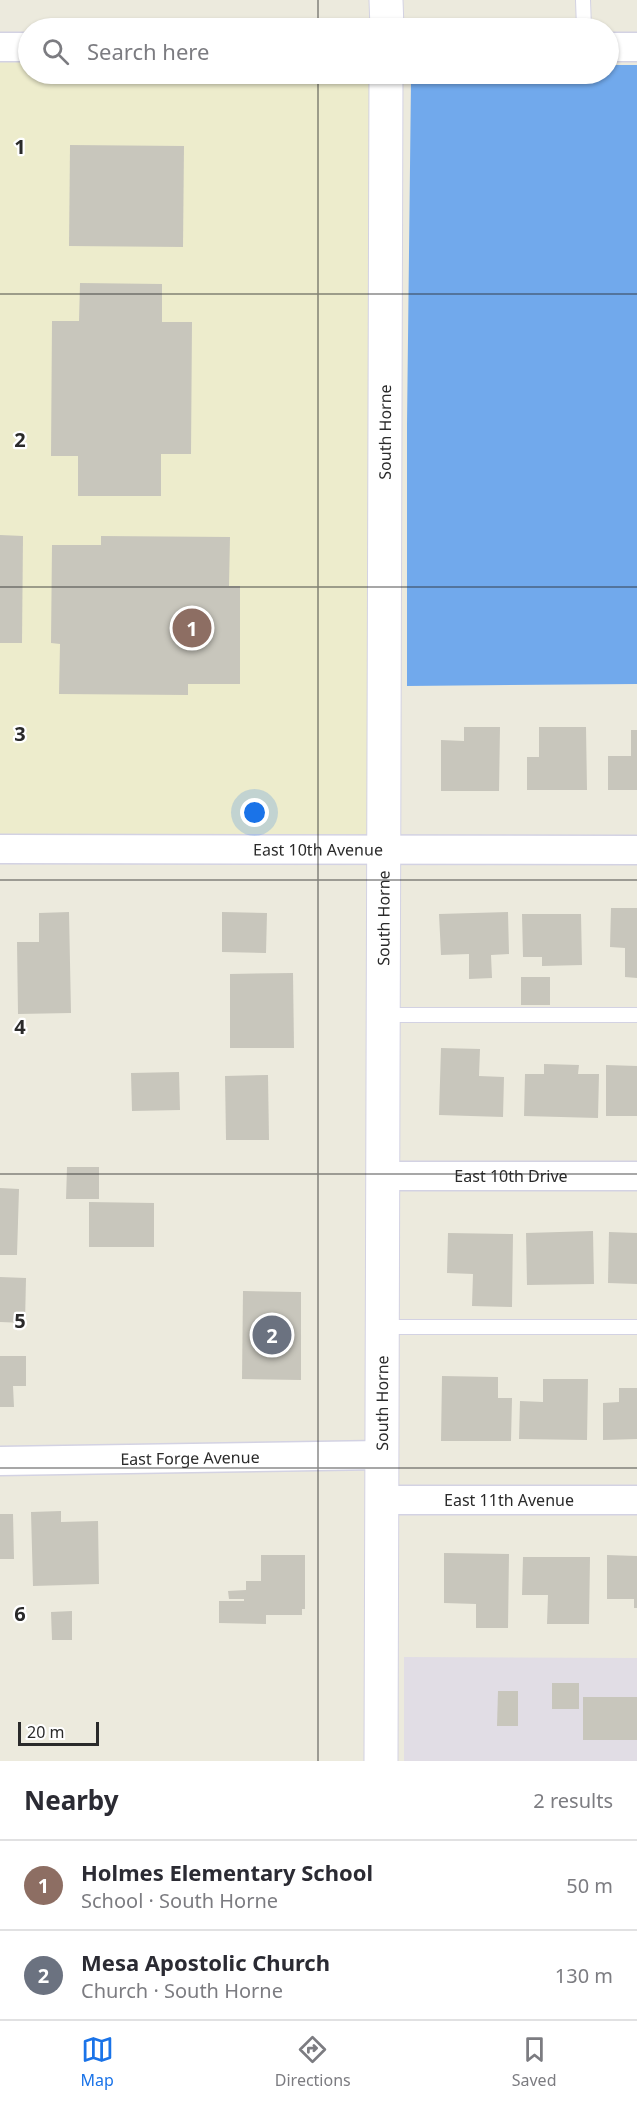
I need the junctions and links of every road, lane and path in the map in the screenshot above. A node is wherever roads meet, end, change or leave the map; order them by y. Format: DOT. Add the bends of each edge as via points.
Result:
graph roads {
  1 [pos="386,0"];
  2 [pos="583,0"];
  3 [pos="387,18"];
  4 [pos="584,18"];
  5 [pos="0,47"];
  6 [pos="18,47"];
  7 [pos="619,47"];
  8 [pos="637,47"];
  9 [pos="386,84"];
  10 [pos="0,849"];
  11 [pos="383,850"];
  12 [pos="637,850"];
  13 [pos="382,1015"];
  14 [pos="637,1015"];
  15 [pos="382,1176"];
  16 [pos="637,1176"];
  17 [pos="382,1327"];
  18 [pos="637,1328"];
  19 [pos="381,1455"];
  20 [pos="0,1461"];
  21 [pos="381,1500"];
  22 [pos="637,1500"];
  23 [pos="381,1761"];
  1 -- 3 [label="street"];
  2 -- 4 [label="lane"];
  5 -- 6 [label="street"];
  7 -- 8 [label="street"];
  9 -- 11 [label="street, South Horne"];
  10 -- 11 [label="street, East 10th Avenue"];
  11 -- 12 [label="street, East 10th Avenue"];
  11 -- 13 [label="street, South Horne"];
  13 -- 14 [label="lane"];
  13 -- 15 [label="street, South Horne"];
  15 -- 16 [label="street, East 10th Drive"];
  15 -- 17 [label="street, South Horne"];
  17 -- 18 [label="lane"];
  17 -- 19 [label="street, South Horne"];
  19 -- 20 [label="street, East Forge Avenue"];
  19 -- 21 [label="street, South Horne"];
  21 -- 22 [label="street, East 11th Avenue"];
  21 -- 23 [label="street, South Horne"];
}
